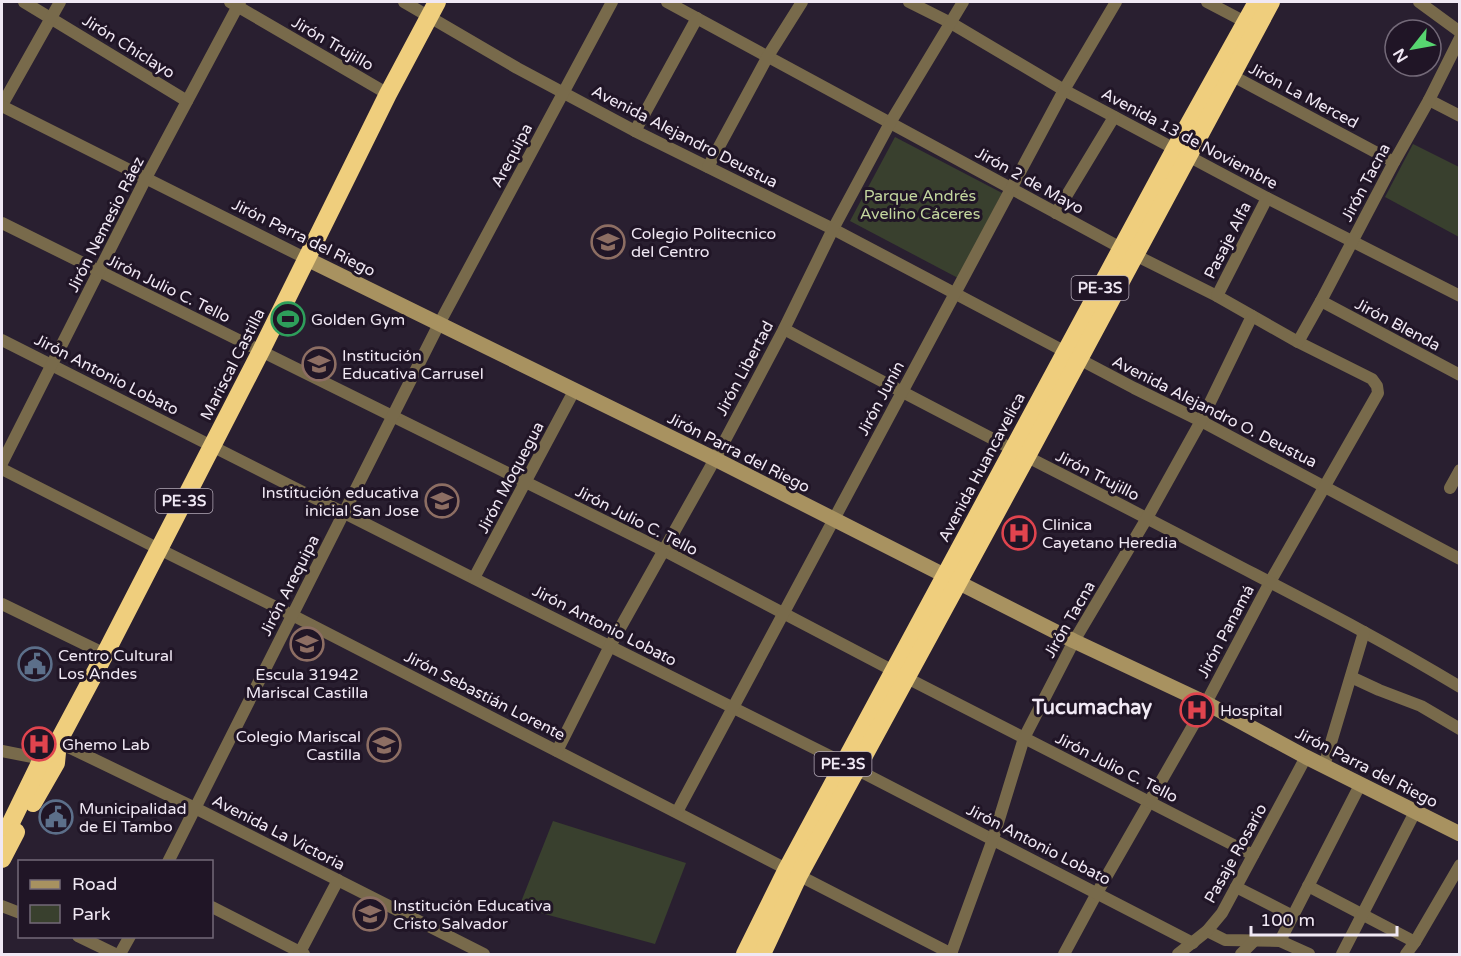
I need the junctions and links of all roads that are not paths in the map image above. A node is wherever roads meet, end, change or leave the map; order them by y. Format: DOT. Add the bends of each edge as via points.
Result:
graph roads {
  1 [pos="24,2"];
  2 [pos="60,2"];
  3 [pos="404,2"];
  4 [pos="612,2"];
  5 [pos="667,2"];
  6 [pos="802,2"];
  7 [pos="909,2"];
  8 [pos="963,2"];
  9 [pos="1116,2"];
  10 [pos="1207,2"];
  11 [pos="1257,2"];
  12 [pos="1271,2"];
  13 [pos="1419,2"];
  14 [pos="236,3"];
  15 [pos="433,9"];
  16 [pos="51,17"];
  17 [pos="697,18"];
  18 [pos="951,23"];
  19 [pos="1251,25"];
  20 [pos="1460,32"];
  21 [pos="1460,38"];
  22 [pos="768,56"];
  23 [pos="1231,75"];
  24 [pos="1064,90"];
  25 [pos="563,93"];
  26 [pos="388,94"];
  27 [pos="1429,100"];
  28 [pos="187,101"];
  29 [pos="2,105"];
  30 [pos="1460,116"];
  31 [pos="1114,117"];
  32 [pos="891,123"];
  33 [pos="635,131"];
  34 [pos="1181,152"];
  35 [pos="1394,162"];
  36 [pos="708,167"];
  37 [pos="146,178"];
  38 [pos="1011,189"];
  39 [pos="1267,198"];
  40 [pos="1056,213"];
  41 [pos="2,223"];
  42 [pos="832,229"];
  43 [pos="1352,241"];
  44 [pos="1127,252"];
  45 [pos="307,259"];
  46 [pos="99,271"];
  47 [pos="955,293"];
  48 [pos="1217,296"];
  49 [pos="1460,296"];
  50 [pos="1321,301"];
  51 [pos="1252,316"];
  52 [pos="439,324"];
  53 [pos="784,329"];
  54 [pos="2,340"];
  55 [pos="1298,342"];
  56 [pos="261,351"];
  57 [pos="1072,356"];
  58 [pos="51,365"];
  59 [pos="1460,375"];
  60 [pos="1377,386"];
  61 [pos="574,391"];
  62 [pos="902,393"];
  63 [pos="392,417"];
  64 [pos="1201,421"];
  65 [pos="212,445"];
  66 [pos="1020,453"];
  67 [pos="715,459"];
  68 [pos="2,463"];
  69 [pos="2,469"];
  70 [pos="1460,470"];
  71 [pos="525,483"];
  72 [pos="1325,486"];
  73 [pos="1450,488"];
  74 [pos="344,513"];
  75 [pos="1147,518"];
  76 [pos="834,519"];
  77 [pos="159,549"];
  78 [pos="663,550"];
  79 [pos="1460,559"];
  80 [pos="474,578"];
  81 [pos="952,579"];
  82 [pos="1270,582"];
  83 [pos="2,604"];
  84 [pos="783,614"];
  85 [pos="292,615"];
  86 [pos="1364,632"];
  87 [pos="1074,641"];
  88 [pos="610,646"];
  89 [pos="105,654"];
  90 [pos="900,675"];
  91 [pos="1351,677"];
  92 [pos="1460,687"];
  93 [pos="1206,703"];
  94 [pos="733,707"];
  95 [pos="1460,729"];
  96 [pos="1024,738"];
  97 [pos="58,742"];
  98 [pos="2,751"];
  99 [pos="557,751"];
  100 [pos="1306,757"];
  101 [pos="49,761"];
  102 [pos="850,766"];
  103 [pos="1324,766"];
  104 [pos="1360,784"];
  105 [pos="1150,802"];
  106 [pos="195,808"];
  107 [pos="677,812"];
  108 [pos="1415,812"];
  109 [pos="1460,834"];
  110 [pos="3,837"];
  111 [pos="993,839"];
  112 [pos="1253,855"];
  113 [pos="2,859"];
  114 [pos="169,860"];
  115 [pos="1460,865"];
  116 [pos="793,872"];
  117 [pos="338,880"];
  118 [pos="1308,886"];
  119 [pos="1236,887"];
  120 [pos="1098,893"];
  121 [pos="2,906"];
  122 [pos="213,908"];
  123 [pos="18,912"];
  124 [pos="1363,915"];
  125 [pos="1293,916"];
  126 [pos="1207,931"];
  127 [pos="82,938"];
  128 [pos="129,938"];
  129 [pos="1255,940"];
  130 [pos="1280,941"];
  131 [pos="1415,942"];
  132 [pos="1193,943"];
  133 [pos="477,953"];
  134 [pos="115,954"];
  135 [pos="120,954"];
  136 [pos="302,954"];
  137 [pos="745,954"];
  138 [pos="762,954"];
  139 [pos="952,954"];
  140 [pos="1064,954"];
  141 [pos="1178,954"];
  142 [pos="1241,954"];
  143 [pos="1310,954"];
  144 [pos="1342,954"];
  145 [pos="1406,954"];
  1 -- 16 [label="street, Jirón Chiclayo"];
  2 -- 16 [label="street"];
  3 -- 15 [label="street, Avenida Alejandro Deustua"];
  4 -- 25 [label="street, Arequipa"];
  5 -- 17 [label="street, Jirón 2 de Mayo"];
  6 -- 22 [label="street"];
  7 -- 18 [label="street, Avenida 13 de Noviembre"];
  8 -- 18 [label="street, Jirón Libertad"];
  9 -- 24 [label="street, Jirón Junín"];
  10 -- 19 [label="street"];
  11 -- 19 [label="highway, Avenida Huancavelica / PE-3S"];
  12 -- 19 [label="highway, Avenida Huancavelica / PE-3S"];
  13 -- 20 [label="street"];
  14 -- 26 [label="street, Jirón Trujillo"];
  14 -- 28 [label="street, Jirón Nemesio Ráez"];
  15 -- 25 [label="street, Avenida Alejandro Deustua" via="518,68"];
  15 -- 26 [label="highway, Mariscal Castilla / PE-3S"];
  16 -- 28 [label="street, Jirón Chiclayo"];
  16 -- 29 [label="street"];
  17 -- 22 [label="street, Jirón 2 de Mayo"];
  17 -- 33 [label="street"];
  18 -- 24 [label="street, Avenida 13 de Noviembre"];
  18 -- 32 [label="street, Jirón Libertad"];
  19 -- 23 [label="highway, Avenida Huancavelica / PE-3S"];
  19 -- 34 [label="highway, Avenida Huancavelica / PE-3S"];
  21 -- 27 [label="street, Jirón Tacna"];
  22 -- 32 [label="street, Jirón 2 de Mayo"];
  22 -- 36 [label="street"];
  23 -- 34 [label="highway, Avenida Huancavelica / PE-3S"];
  23 -- 35 [label="street, Jirón La Merced"];
  24 -- 31 [label="street, Avenida 13 de Noviembre"];
  24 -- 38 [label="street, Jirón Junín"];
  25 -- 33 [label="street, Avenida Alejandro Deustua"];
  25 -- 52 [label="street, Arequipa"];
  26 -- 45 [label="highway, Mariscal Castilla / PE-3S"];
  27 -- 30 [label="street"];
  27 -- 35 [label="street, Jirón Tacna"];
  28 -- 37 [label="street, Jirón Nemesio Ráez"];
  29 -- 37 [label="street, Jirón Parra del Riego"];
  31 -- 34 [label="street, Avenida 13 de Noviembre"];
  31 -- 40 [label="street"];
  32 -- 38 [label="street, Jirón 2 de Mayo"];
  32 -- 42 [label="street, Jirón Libertad"];
  33 -- 36 [label="street, Avenida Alejandro Deustua"];
  34 -- 39 [label="street, Avenida 13 de Noviembre"];
  34 -- 44 [label="highway, Avenida Huancavelica / PE-3S"];
  35 -- 43 [label="street, Jirón Tacna"];
  36 -- 42 [label="street, Avenida Alejandro Deustua"];
  37 -- 45 [label="street, Jirón Parra del Riego"];
  37 -- 46 [label="street, Jirón Nemesio Ráez"];
  38 -- 40 [label="street, Jirón 2 de Mayo"];
  38 -- 47 [label="street, Jirón Junín"];
  39 -- 43 [label="street, Avenida 13 de Noviembre"];
  39 -- 48 [label="street, Pasaje Alfa"];
  40 -- 44 [label="street, Jirón 2 de Mayo"];
  41 -- 46 [label="street, Jirón Julio C. Tello"];
  42 -- 47 [label="street, Avenida Alejandro Deustua"];
  42 -- 53 [label="street, Jirón Libertad"];
  43 -- 49 [label="street, Avenida 13 de Noviembre"];
  43 -- 50 [label="street, Jirón Tacna"];
  44 -- 48 [label="street, Jirón 2 de Mayo"];
  44 -- 57 [label="highway, Avenida Huancavelica / PE-3S"];
  45 -- 52 [label="street, Jirón Parra del Riego"];
  45 -- 56 [label="highway, Mariscal Castilla / PE-3S"];
  46 -- 56 [label="street, Jirón Julio C. Tello"];
  46 -- 58 [label="street, Jirón Nemesio Ráez"];
  47 -- 57 [label="street, Avenida Alejandro O. Deustua"];
  47 -- 62 [label="street, Jirón Junín"];
  48 -- 51 [label="street, Jirón 2 de Mayo"];
  50 -- 55 [label="street, Jirón Tacna"];
  50 -- 59 [label="street, Jirón Blenda"];
  51 -- 55 [label="street, Jirón 2 de Mayo"];
  51 -- 64 [label="street, Jirón Tacna"];
  52 -- 61 [label="street, Jirón Parra del Riego"];
  52 -- 63 [label="street, Jirón Arequipa"];
  53 -- 62 [label="street, Jirón Trujillo"];
  53 -- 67 [label="street, Jirón Libertad"];
  54 -- 58 [label="street, Jirón Antonio Lobato"];
  55 -- 60 [label="street, Jirón 2 de Mayo" via="1372,379"];
  56 -- 63 [label="street, Jirón Julio C. Tello"];
  56 -- 65 [label="highway, Mariscal Castilla / PE-3S"];
  57 -- 64 [label="street, Avenida Alejandro O. Deustua"];
  57 -- 66 [label="highway, Avenida Huancavelica / PE-3S"];
  58 -- 65 [label="street, Jirón Antonio Lobato"];
  58 -- 68 [label="street, Jirón Nemesio Ráez"];
  60 -- 72 [label="street, Jirón Panamá" via="1378,393"];
  61 -- 67 [label="street, Jirón Parra del Riego"];
  61 -- 71 [label="street, Jirón Moquegua"];
  62 -- 66 [label="street, Jirón Trujillo"];
  62 -- 76 [label="street, Jirón Junín"];
  63 -- 71 [label="street, Jirón Julio C. Tello"];
  63 -- 74 [label="street, Jirón Arequipa"];
  64 -- 72 [label="street, Avenida Alejandro O. Deustua"];
  64 -- 75 [label="street, Jirón Tacna"];
  65 -- 74 [label="street, Jirón Antonio Lobato"];
  65 -- 77 [label="highway, Mariscal Castilla / PE-3S"];
  66 -- 75 [label="street, Jirón Trujillo"];
  66 -- 81 [label="highway, Avenida Huancavelica / PE-3S"];
  67 -- 76 [label="street, Jirón Parra del Riego"];
  67 -- 78 [label="street, Jirón Libertad"];
  69 -- 77 [label="street, Jirón Sebastián Lorente"];
  70 -- 73 [label="street"];
  71 -- 78 [label="street, Jirón Julio C. Tello"];
  71 -- 80 [label="street, Jirón Moquegua"];
  72 -- 79 [label="street, Avenida Alejandro O. Deustua"];
  72 -- 82 [label="street, Jirón Panamá"];
  74 -- 80 [label="street, Jirón Antonio Lobato"];
  74 -- 85 [label="street, Jirón Arequipa"];
  75 -- 82 [label="street, Jirón Trujillo"];
  75 -- 87 [label="street, Jirón Tacna"];
  76 -- 81 [label="street, Jirón Parra del Riego"];
  76 -- 84 [label="street, Jirón Junín"];
  77 -- 85 [label="street, Jirón Sebastián Lorente"];
  77 -- 89 [label="highway, Mariscal Castilla / PE-3S"];
  78 -- 84 [label="street, Jirón Julio C. Tello"];
  78 -- 88 [label="street, Jirón Libertad"];
  80 -- 88 [label="street, Jirón Antonio Lobato"];
  81 -- 87 [label="street, Jirón Parra del Riego"];
  81 -- 90 [label="highway, Avenida Huancavelica / PE-3S"];
  82 -- 86 [label="street, Jirón Trujillo"];
  82 -- 93 [label="street, Jirón Panamá"];
  83 -- 89 [label="street"];
  84 -- 90 [label="street, Jirón Julio C. Tello"];
  84 -- 94 [label="street, Jirón Junín"];
  85 -- 99 [label="street, Jirón Sebastián Lorente"];
  85 -- 106 [label="street, Jirón Arequipa"];
  86 -- 91 [label="street"];
  86 -- 92 [label="street, Jirón Trujillo"];
  87 -- 93 [label="street, Jirón Parra del Riego"];
  87 -- 96 [label="street, Jirón Tacna"];
  88 -- 94 [label="street, Jirón Antonio Lobato"];
  88 -- 99 [label="street, Jirón Libertad"];
  89 -- 97 [label="highway, Mariscal Castilla / PE-3S"];
  90 -- 96 [label="street, Jirón Julio C. Tello"];
  90 -- 102 [label="highway, Avenida Huancavelica / PE-3S"];
  91 -- 95 [label="street" via="1421,706"];
  91 -- 103 [label="street"];
  93 -- 100 [label="street, Jirón Parra del Riego"];
  93 -- 105 [label="street, Jirón Panamá"];
  94 -- 102 [label="street, Jirón Antonio Lobato"];
  94 -- 107 [label="street, Jirón Junín"];
  96 -- 105 [label="street, Jirón Julio C. Tello"];
  96 -- 111 [label="street, Jirón Tacna"];
  97 -- 101 [label="highway, Mariscal Castilla / PE-3S"];
  97 -- 106 [label="street, Avenida La Victoria"];
  98 -- 101 [label="street"];
  99 -- 107 [label="street, Jirón Sebastián Lorente"];
  100 -- 103 [label="street, Jirón Parra del Riego"];
  100 -- 112 [label="street, Pasaje Rosario"];
  101 -- 110 [label="highway, Mariscal Castilla / PE-3S"];
  101 -- 113 [label="highway, Mariscal Castilla / PE-3S"];
  102 -- 111 [label="street, Jirón Antonio Lobato"];
  102 -- 116 [label="highway, Avenida Huancavelica / PE-3S"];
  103 -- 104 [label="street, Jirón Parra del Riego"];
  104 -- 108 [label="street, Jirón Parra del Riego"];
  104 -- 118 [label="street"];
  105 -- 112 [label="street, Jirón Julio C. Tello"];
  105 -- 120 [label="street, Jirón Panamá"];
  106 -- 114 [label="street, Jirón Arequipa"];
  106 -- 117 [label="street, Avenida La Victoria"];
  107 -- 116 [label="street, Jirón Sebastián Lorente"];
  108 -- 109 [label="street, Jirón Parra del Riego"];
  108 -- 124 [label="street"];
  111 -- 120 [label="street, Jirón Antonio Lobato"];
  111 -- 139 [label="street, Jirón Tacna"];
  112 -- 119 [label="street, Pasaje Rosario"];
  115 -- 131 [label="street"];
  116 -- 137 [label="highway, Avenida Huancavelica / PE-3S"];
  116 -- 138 [label="highway, Avenida Huancavelica / PE-3S"];
  116 -- 139 [label="street, Jirón Sebastián Lorente"];
  117 -- 133 [label="street, Avenida La Victoria"];
  117 -- 136 [label="street"];
  118 -- 124 [label="street"];
  118 -- 125 [label="street"];
  119 -- 125 [label="street"];
  119 -- 126 [label="street, Pasaje Rosario"];
  120 -- 132 [label="street, Jirón Antonio Lobato"];
  120 -- 140 [label="street, Jirón Panamá"];
  121 -- 123 [label="street"];
  122 -- 136 [label="street"];
  124 -- 131 [label="street"];
  124 -- 144 [label="street"];
  125 -- 130 [label="street"];
  126 -- 129 [label="street" via="1225,940"];
  126 -- 132 [label="street, Pasaje Rosario"];
  127 -- 134 [label="street"];
  128 -- 135 [label="street"];
  129 -- 130 [label="street"];
  129 -- 142 [label="street"];
  130 -- 143 [label="street"];
  131 -- 145 [label="street"];
  132 -- 141 [label="street, Pasaje Rosario"];
}
